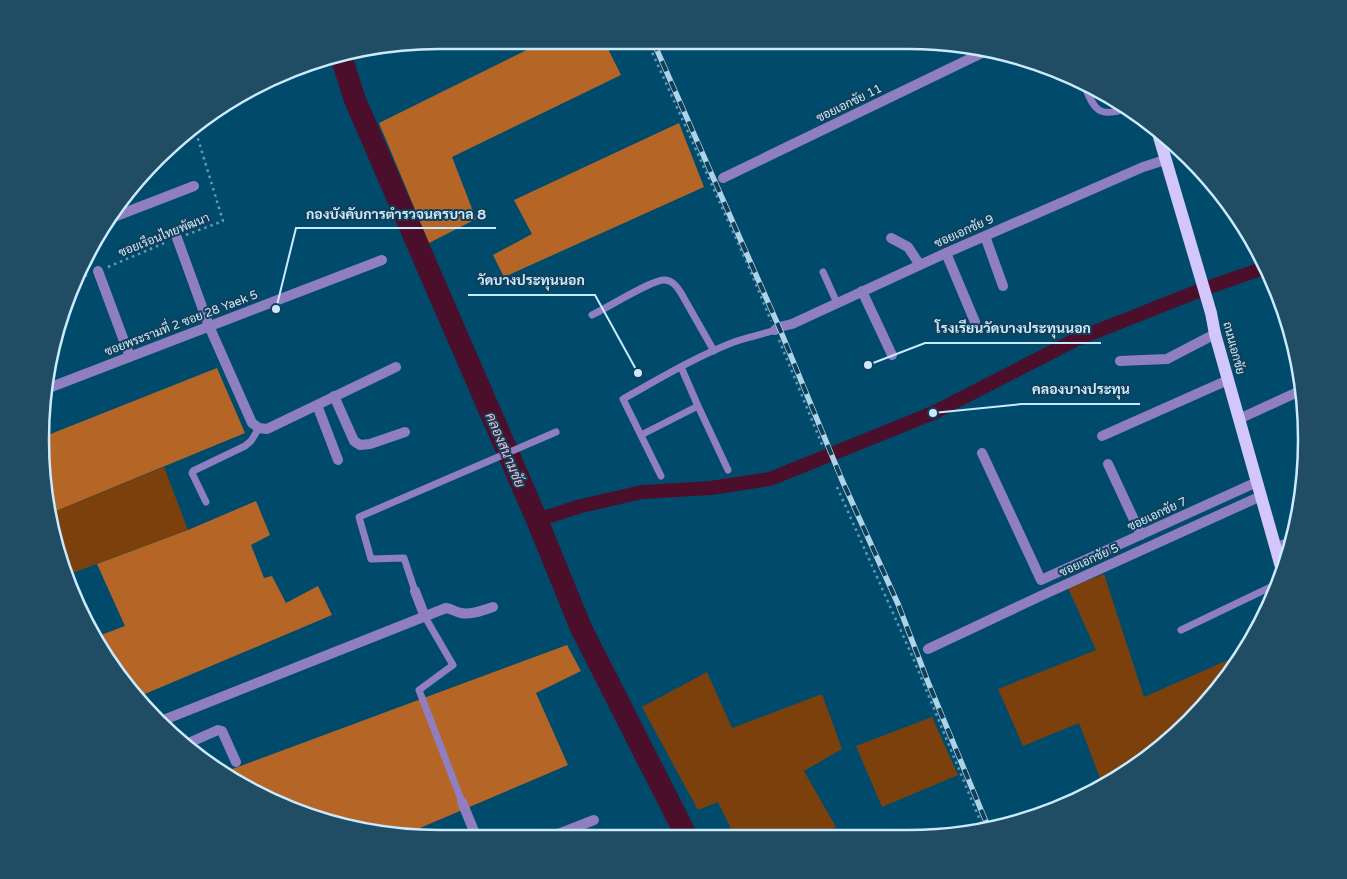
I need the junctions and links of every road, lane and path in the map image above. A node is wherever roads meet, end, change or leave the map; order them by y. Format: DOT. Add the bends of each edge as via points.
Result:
graph roads {
  1 [pos="651,49"];
  2 [pos="978,55"];
  3 [pos="1088,93"];
  4 [pos="1119,111"];
  5 [pos="196,134"];
  6 [pos="1160,142"];
  7 [pos="1165,160"];
  8 [pos="723,178"];
  9 [pos="194,186"];
  10 [pos="120,214"];
  11 [pos="985,236"];
  12 [pos="177,238"];
  13 [pos="892,238"];
  14 [pos="946,253"];
  15 [pos="382,260"];
  16 [pos="920,265"];
  17 [pos="98,271"];
  18 [pos="823,272"];
  19 [pos="85,276"];
  20 [pos="1003,286"];
  21 [pos="862,292"];
  22 [pos="837,303"];
  23 [pos="592,315"];
  24 [pos="975,322"];
  25 [pos="210,326"];
  26 [pos="775,330"];
  27 [pos="1215,334"];
  28 [pos="714,351"];
  29 [pos="892,355"];
  30 [pos="130,356"];
  31 [pos="1120,361"];
  32 [pos="396,367"];
  33 [pos="681,367"];
  34 [pos="1228,380"];
  35 [pos="52,385"];
  36 [pos="1295,393"];
  37 [pos="334,396"];
  38 [pos="317,405"];
  39 [pos="698,406"];
  40 [pos="1239,419"];
  41 [pos="259,428"];
  42 [pos="405,432"];
  43 [pos="556,432"];
  44 [pos="641,435"];
  45 [pos="1102,436"];
  46 [pos="823,447"];
  47 [pos="982,453"];
  48 [pos="338,460"];
  49 [pos="1108,464"];
  50 [pos="728,470"];
  51 [pos="661,476"];
  52 [pos="1257,482"];
  53 [pos="837,487"];
  54 [pos="1261,496"];
  55 [pos="206,502"];
  56 [pos="1141,535"];
  57 [pos="1284,544"];
  58 [pos="1275,548"];
  59 [pos="1279,561"];
  60 [pos="1270,588"];
  61 [pos="415,591"];
  62 [pos="493,607"];
  63 [pos="425,617"];
  64 [pos="1181,630"];
  65 [pos="928,649"];
  66 [pos="166,719"];
  67 [pos="192,741"];
  68 [pos="236,762"];
  69 [pos="462,802"];
  70 [pos="594,820"];
  71 [pos="981,823"];
  72 [pos="474,830"];
  73 [pos="568,830"];
  1 -- 26 [label="path"];
  2 -- 8 [label="street, ซอยเอกชัย 11"];
  3 -- 4 [label="lane" via="1094,107 1102,112"];
  5 -- 12 [label="path, ซอยเรือนไทยพัฒนา" via="223,221"];
  6 -- 7 [label="main road, ถนนเอกชัย"];
  7 -- 11 [label="street, ซอยเอกชัย 9" via="1143,166"];
  7 -- 27 [label="main road, ถนนเอกชัย"];
  9 -- 10 [label="street"];
  11 -- 14 [label="street, ซอยเอกชัย 9"];
  11 -- 20 [label="street"];
  12 -- 17 [label="path, ซอยเรือนไทยพัฒนา"];
  12 -- 25 [label="street"];
  13 -- 16 [label="street" via="908,247"];
  14 -- 16 [label="street, ซอยเอกชัย 9"];
  14 -- 24 [label="street"];
  15 -- 25 [label="street, ซอยพระรามที่ 2 ซอย 28 Yaek 5"];
  16 -- 21 [label="street, ซอยเอกชัย 9"];
  17 -- 19 [label="path, ซอยเรือนไทยพัฒนา"];
  17 -- 30 [label="street"];
  18 -- 22 [label="lane"];
  21 -- 22 [label="street, ซอยเอกชัย 9"];
  21 -- 29 [label="street"];
  22 -- 26 [label="street, ซอยเอกชัย 9"];
  23 -- 28 [label="lane" via="662,280 670,281 681,293"];
  25 -- 30 [label="street, ซอยพระรามที่ 2 ซอย 28 Yaek 5"];
  25 -- 41 [label="street" via="252,423"];
  26 -- 28 [label="lane" via="735,341"];
  26 -- 46 [label="path"];
  27 -- 31 [label="street" via="1167,359"];
  27 -- 34 [label="main road, ถนนเอกชัย"];
  28 -- 33 [label="lane"];
  30 -- 35 [label="street, ซอยพระรามที่ 2 ซอย 28 Yaek 5"];
  32 -- 37 [label="street"];
  33 -- 39 [label="lane"];
  33 -- 44 [label="lane" via="624,399"];
  34 -- 40 [label="main road, ถนนเอกชัย"];
  34 -- 45 [label="street"];
  36 -- 40 [label="street"];
  37 -- 38 [label="street"];
  37 -- 42 [label="street" via="354,441 360,445"];
  38 -- 41 [label="street" via="267,429"];
  38 -- 48 [label="street"];
  39 -- 44 [label="lane"];
  39 -- 50 [label="lane"];
  40 -- 52 [label="main road, ถนนเอกชัย"];
  41 -- 55 [label="lane" via="245,446 193,471"];
  43 -- 61 [label="lane" via="359,517 371,559 404,558"];
  44 -- 51 [label="lane"];
  47 -- 56 [label="street, ซอยเอกชัย 7" via="1040,580"];
  49 -- 56 [label="street"];
  52 -- 54 [label="main road, ถนนเอกชัย"];
  52 -- 56 [label="street, ซอยเอกชัย 7"];
  53 -- 71 [label="path"];
  54 -- 58 [label="main road, ถนนเอกชัย"];
  54 -- 65 [label="street, ซอยเอกชัย 5"];
  57 -- 58 [label="street"];
  58 -- 59 [label="main road, ถนนเอกชัย"];
  60 -- 64 [label="lane"];
  61 -- 63 [label="street"];
  62 -- 63 [label="street" via="470,613 446,608"];
  63 -- 66 [label="street"];
  63 -- 69 [label="lane" via="453,665 419,690"];
  67 -- 68 [label="street" via="222,731"];
  69 -- 72 [label="street"];
  70 -- 73 [label="street"];
}
